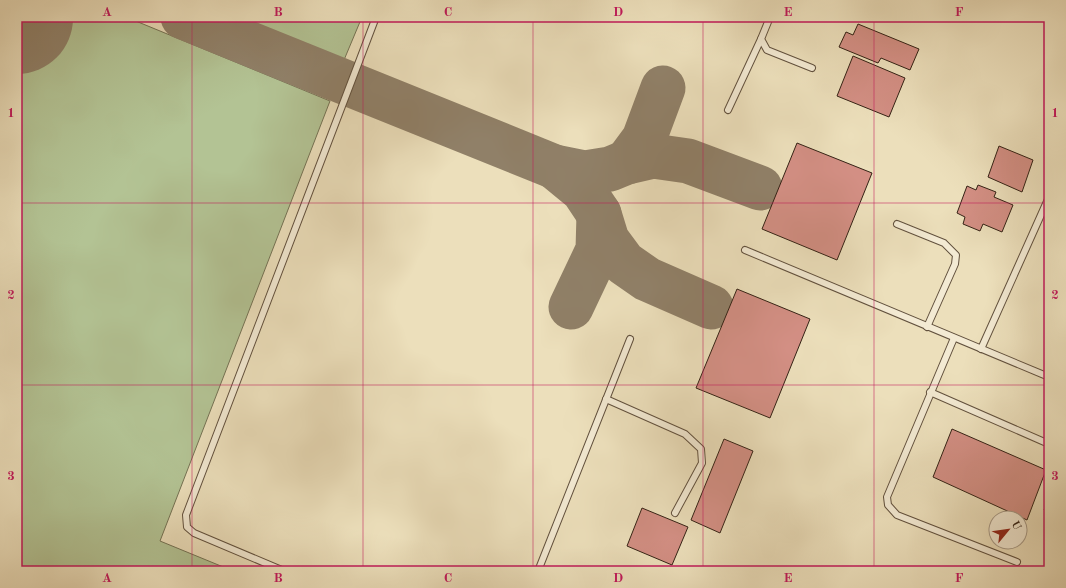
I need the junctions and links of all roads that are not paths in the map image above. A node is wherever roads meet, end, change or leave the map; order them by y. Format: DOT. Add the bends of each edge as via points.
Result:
graph roads {
  1 [pos="376,17"];
  2 [pos="770,17"];
  3 [pos="761,39"];
  4 [pos="812,68"];
  5 [pos="728,110"];
  6 [pos="1049,197"];
  7 [pos="898,224"];
  8 [pos="745,250"];
  9 [pos="928,327"];
  10 [pos="954,338"];
  11 [pos="630,339"];
  12 [pos="981,349"];
  13 [pos="1049,377"];
  14 [pos="930,392"];
  15 [pos="606,399"];
  16 [pos="1049,444"];
  17 [pos="675,514"];
  18 [pos="1017,562"];
  19 [pos="284,571"];
  20 [pos="538,571"];
  1 -- 19 [label="lane" via="186,515 187,527 194,533"];
  2 -- 3 [label="lane"];
  3 -- 4 [label="lane" via="767,50"];
  3 -- 5 [label="lane"];
  6 -- 12 [label="lane"];
  7 -- 9 [label="lane" via="944,243 956,255 955,264"];
  8 -- 9 [label="lane"];
  9 -- 10 [label="lane"];
  10 -- 12 [label="lane"];
  10 -- 14 [label="lane"];
  11 -- 15 [label="lane"];
  12 -- 13 [label="lane"];
  14 -- 16 [label="lane"];
  14 -- 18 [label="lane" via="886,497 888,505 897,515"];
  15 -- 17 [label="lane" via="685,434 701,449 702,464"];
  15 -- 20 [label="lane"];
}
